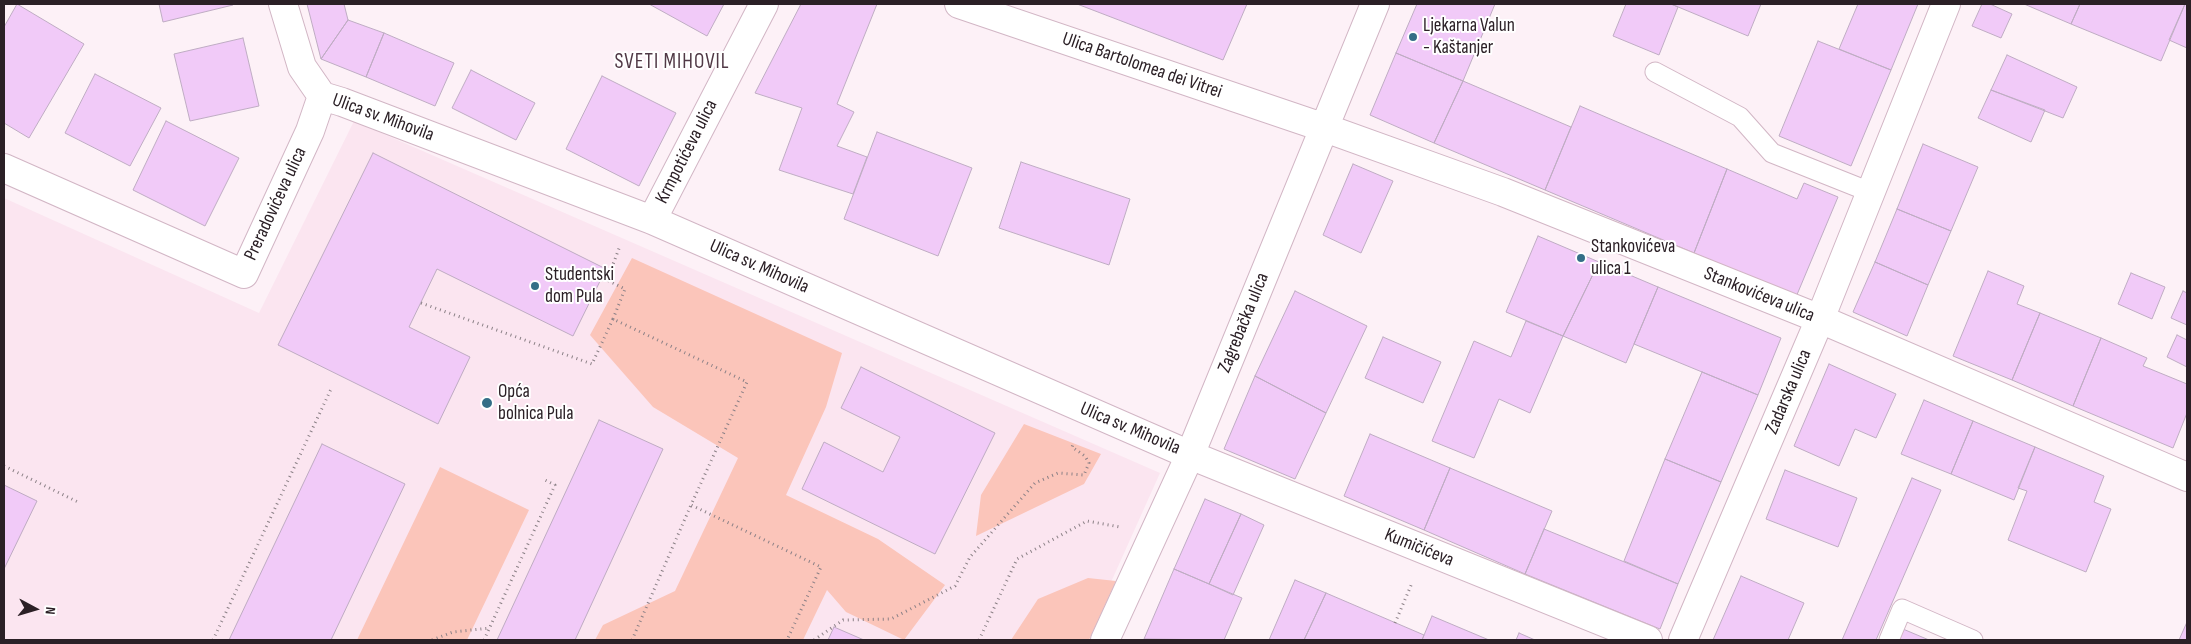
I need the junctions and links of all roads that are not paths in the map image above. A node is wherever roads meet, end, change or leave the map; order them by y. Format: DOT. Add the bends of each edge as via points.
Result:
graph roads {
  1 [pos="283,4"];
  2 [pos="764,4"];
  3 [pos="959,4"];
  4 [pos="1375,4"];
  5 [pos="1946,4"];
  6 [pos="1655,72"];
  7 [pos="322,96"];
  8 [pos="1325,128"];
  9 [pos="4,168"];
  10 [pos="1870,192"];
  11 [pos="652,220"];
  12 [pos="1820,319"];
  13 [pos="1190,454"];
  14 [pos="2187,477"];
  15 [pos="1106,640"];
  16 [pos="1648,640"];
  17 [pos="1683,640"];
  18 [pos="1889,640"];
  19 [pos="1973,640"];
  1 -- 7 [label="street" via="302,66"];
  2 -- 11 [label="street, Krmpotićeva ulica"];
  3 -- 8 [label="street, Ulica Bartolomea dei Vitrei"];
  4 -- 8 [label="street, Zagrebačka ulica"];
  5 -- 10 [label="street, Zadarska ulica"];
  6 -- 10 [label="lane" via="1740,117 1772,153"];
  7 -- 9 [label="street, Preradovićeva ulica" via="310,131 244,274"];
  7 -- 11 [label="street, Ulica sv. Mihovila"];
  8 -- 12 [label="street, Stankovićeva ulica" via="1503,192"];
  8 -- 13 [label="street, Zagrebačka ulica"];
  10 -- 12 [label="street, Zadarska ulica"];
  11 -- 13 [label="street, Ulica sv. Mihovila"];
  12 -- 14 [label="street, Stankovićeva ulica"];
  12 -- 17 [label="street, Zadarska ulica"];
  13 -- 15 [label="street, Zagrebačka ulica"];
  13 -- 16 [label="street, Kumičićeva"];
  18 -- 19 [label="lane" via="1902,610"];
}
